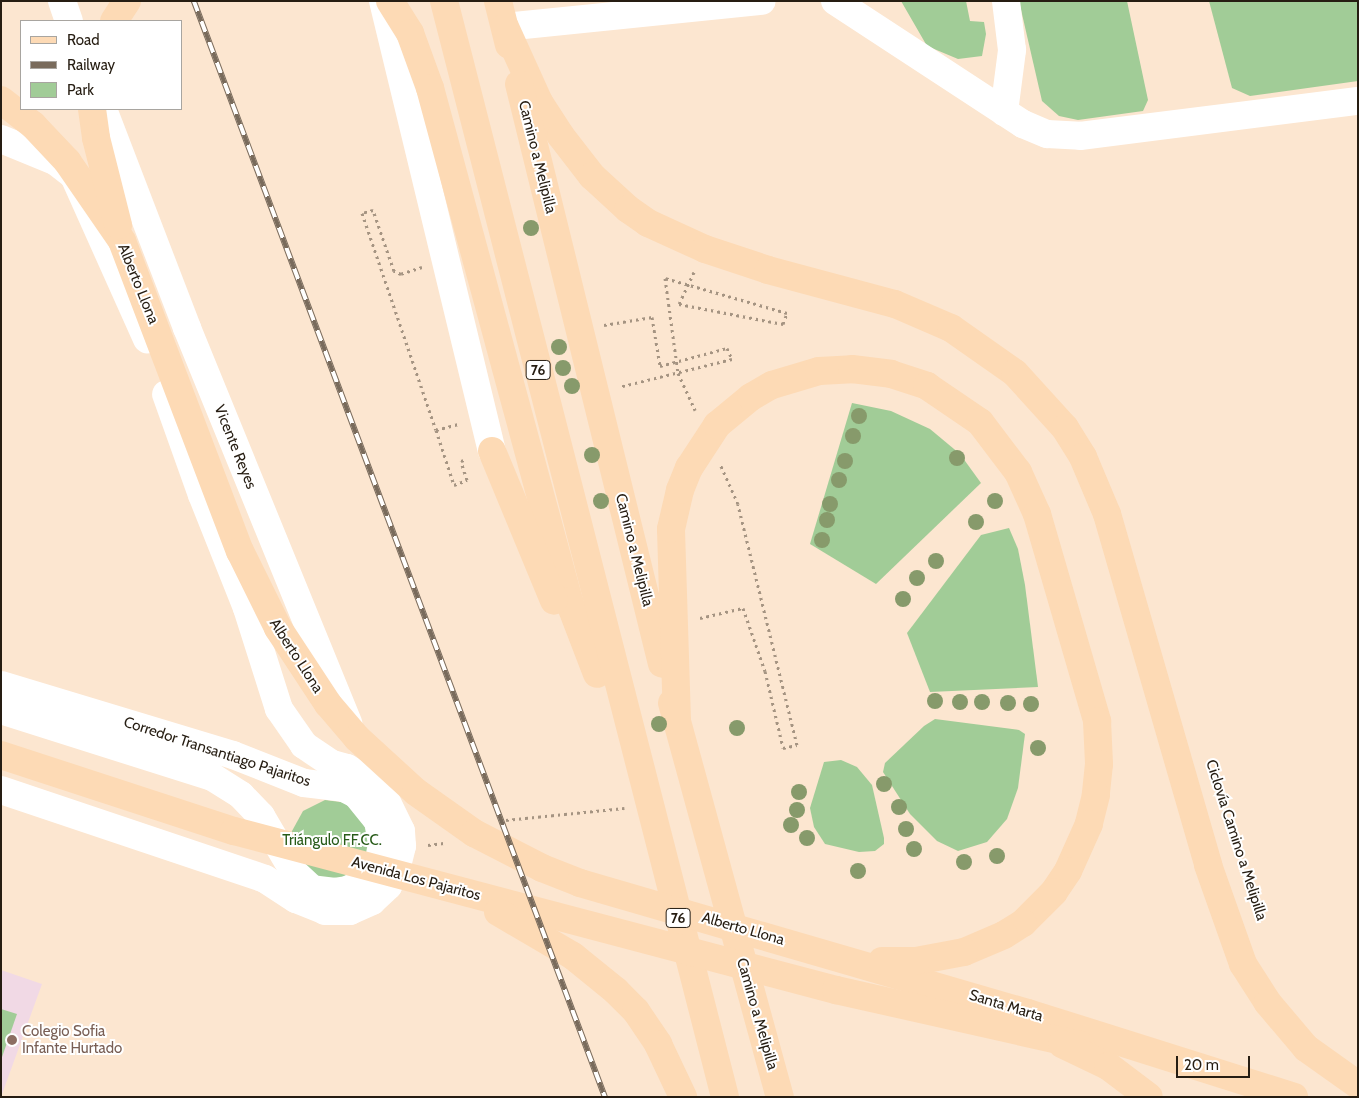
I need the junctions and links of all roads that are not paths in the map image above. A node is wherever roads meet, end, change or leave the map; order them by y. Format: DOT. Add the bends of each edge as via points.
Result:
graph roads {
  1 [pos="62,1"];
  2 [pos="127,1"];
  3 [pos="383,1"];
  4 [pos="390,1"];
  5 [pos="444,1"];
  6 [pos="762,1"];
  7 [pos="835,1"];
  8 [pos="1006,1"];
  9 [pos="501,8"];
  10 [pos="863,9"];
  11 [pos="69,20"];
  12 [pos="115,20"];
  13 [pos="1,100"];
  14 [pos="1358,101"];
  15 [pos="92,110"];
  16 [pos="103,110"];
  17 [pos="1004,112"];
  18 [pos="1,139"];
  19 [pos="122,242"];
  20 [pos="186,328"];
  21 [pos="151,348"];
  22 [pos="492,451"];
  23 [pos="1,667"];
  24 [pos="597,674"];
  25 [pos="1,685"];
  26 [pos="1,710"];
  27 [pos="677,721"];
  28 [pos="632,739"];
  29 [pos="1,755"];
  30 [pos="339,766"];
  31 [pos="372,782"];
  32 [pos="1,790"];
  33 [pos="435,884"];
  34 [pos="837,956"];
  35 [pos="836,990"];
  36 [pos="1056,1041"];
  37 [pos="1174,1059"];
  38 [pos="1358,1085"];
  39 [pos="683,1097"];
  40 [pos="725,1097"];
  41 [pos="780,1097"];
  42 [pos="1149,1097"];
  43 [pos="1294,1097"];
  1 -- 11 [label="street"];
  2 -- 12 [label="main road"];
  3 -- 22 [label="street"];
  4 -- 24 [label="main road" via="410,33 422,62 569,601"];
  5 -- 28 [label="main road, 76"];
  6 -- 9 [label="street" via="547,26"];
  7 -- 10 [label="street"];
  8 -- 17 [label="street" via="1012,50"];
  9 -- 27 [label="main road, Camino a Melipilla"];
  9 -- 38 [label="main road" via="539,102 574,157 609,194 648,223 706,248 768,270 895,304 952,328 1015,372 1065,428 1083,457 1107,514 1211,875 1243,964 1268,1003 1300,1041 1331,1068"];
  10 -- 17 [label="street"];
  13 -- 19 [label="main road, Alberto Llona" via="33,125 67,161"];
  14 -- 17 [label="street" via="1080,136 1047,134"];
  15 -- 19 [label="main road"];
  16 -- 20 [label="street, Vicente Reyes"];
  18 -- 21 [label="street, Alberto Llona" via="55,161 74,176"];
  19 -- 34 [label="main road, Alberto Llona" via="256,587 302,668 356,738 388,769 444,814 542,868 619,894"];
  20 -- 21 [label="street" via="184,345 175,355 161,355"];
  20 -- 31 [label="street, Vicente Reyes"];
  21 -- 30 [label="street, Alberto Llona" via="202,495 248,608 279,709 304,745"];
  22 -- 24 [label="main road" via="557,606"];
  23 -- 30 [label="street" via="265,754"];
  24 -- 28 [label="main road"];
  25 -- 26 [label="street, Corredor Transantiago Pajaritos" via="233,755 304,783 344,788 366,804 378,821 382,844 378,865 367,880 347,890 335,892 312,888 294,872 261,816 241,795 212,776"];
  27 -- 34 [label="main road" via="669,549 680,490 694,457 717,425 751,397 772,385 819,371 852,368 891,374 927,386 980,422 1004,451 1029,493 1097,721 1099,764 1096,795 1080,848 1068,871 1023,923 984,944 950,955 890,962"];
  27 -- 41 [label="main road, Camino a Melipilla"];
  28 -- 40 [label="main road, 76"];
  29 -- 33 [label="main road, Avenida Los Pajaritos" via="192,819"];
  30 -- 31 [label="street"];
  31 -- 32 [label="street" via="397,818 402,846 388,886 372,901 350,911 325,911 310,906 265,879"];
  33 -- 35 [label="main road, Avenida Los Pajaritos"];
  33 -- 39 [label="main road" via="518,922 596,973 648,1027"];
  34 -- 37 [label="main road, Santa Marta"];
  35 -- 36 [label="main road, Santa Marta"];
  36 -- 37 [label="main road, Santa Marta"];
  36 -- 42 [label="main road" via="1108,1066"];
  37 -- 43 [label="main road, Santa Marta"];
}
